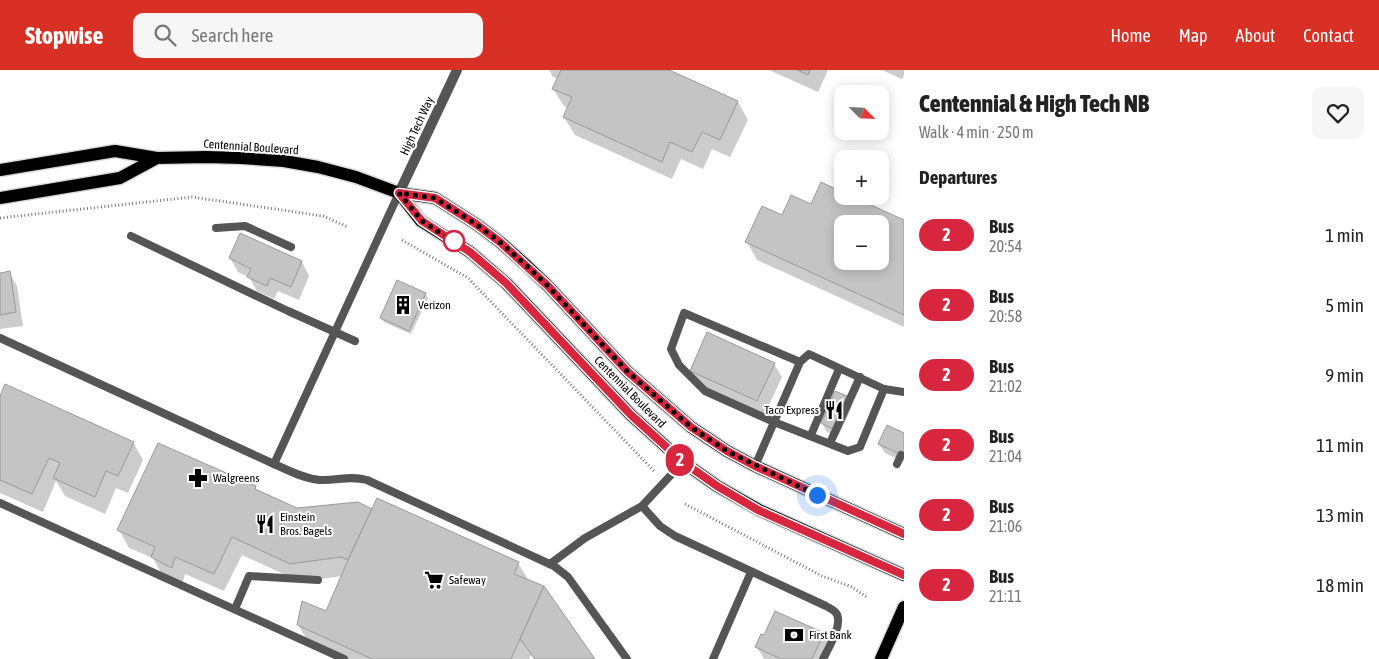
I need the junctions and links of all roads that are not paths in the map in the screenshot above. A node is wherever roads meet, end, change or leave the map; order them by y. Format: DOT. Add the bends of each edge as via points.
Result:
graph roads {
  1 [pos="457,70"];
  2 [pos="157,158"];
  3 [pos="0,170"];
  4 [pos="399,193"];
  5 [pos="0,198"];
  6 [pos="216,228"];
  7 [pos="131,236"];
  8 [pos="291,247"];
  9 [pos="335,332"];
  10 [pos="0,338"];
  11 [pos="355,341"];
  12 [pos="800,362"];
  13 [pos="839,369"];
  14 [pos="860,377"];
  15 [pos="884,389"];
  16 [pos="904,392"];
  17 [pos="774,422"];
  18 [pos="811,436"];
  19 [pos="830,443"];
  20 [pos="901,455"];
  21 [pos="683,462"];
  22 [pos="274,464"];
  23 [pos="897,464"];
  24 [pos="755,466"];
  25 [pos="0,503"];
  26 [pos="642,506"];
  27 [pos="904,534"];
  28 [pos="550,564"];
  29 [pos="751,572"];
  30 [pos="904,575"];
  31 [pos="318,580"];
  32 [pos="904,607"];
  33 [pos="234,609"];
  34 [pos="344,659"];
  35 [pos="628,659"];
  36 [pos="712,659"];
  37 [pos="823,659"];
  38 [pos="881,659"];
  1 -- 4 [label="street, High Tech Way"];
  2 -- 3 [label="main road, Centennial Boulevard" via="116,151"];
  2 -- 4 [label="main road, Centennial Boulevard" via="284,161 356,177"];
  2 -- 5 [label="main road, Centennial Boulevard" via="120,178"];
  4 -- 9 [label="lane"];
  4 -- 21 [label="main road, Centennial Boulevard" via="422,221 470,252 506,283 631,415"];
  4 -- 24 [label="main road, Centennial Boulevard" via="435,198 500,242 548,286 628,372 660,401 691,427"];
  6 -- 8 [label="lane" via="245,226"];
  7 -- 9 [label="lane"];
  9 -- 11 [label="lane"];
  9 -- 22 [label="lane"];
  10 -- 22 [label="lane"];
  12 -- 13 [label="lane" via="809,354"];
  12 -- 17 [label="lane"];
  12 -- 17 [label="lane" via="684,313 671,350 679,365 705,391"];
  13 -- 14 [label="lane"];
  13 -- 18 [label="lane"];
  14 -- 15 [label="lane"];
  14 -- 19 [label="lane"];
  15 -- 16 [label="lane"];
  15 -- 19 [label="lane" via="860,447 848,451"];
  17 -- 18 [label="lane"];
  17 -- 24 [label="lane"];
  18 -- 19 [label="lane"];
  20 -- 23 [label="lane"];
  21 -- 26 [label="lane"];
  21 -- 30 [label="main road, Centennial Boulevard" via="758,510"];
  22 -- 28 [label="lane" via="320,480 356,477 367,480"];
  24 -- 27 [label="main road, Centennial Boulevard"];
  25 -- 33 [label="lane"];
  26 -- 28 [label="lane" via="585,538"];
  26 -- 29 [label="lane" via="674,536"];
  28 -- 35 [label="lane" via="568,577"];
  29 -- 36 [label="lane"];
  29 -- 37 [label="lane" via="836,613 839,621"];
  31 -- 33 [label="lane" via="249,576"];
  32 -- 38 [label="main road"];
  33 -- 34 [label="lane"];
}
